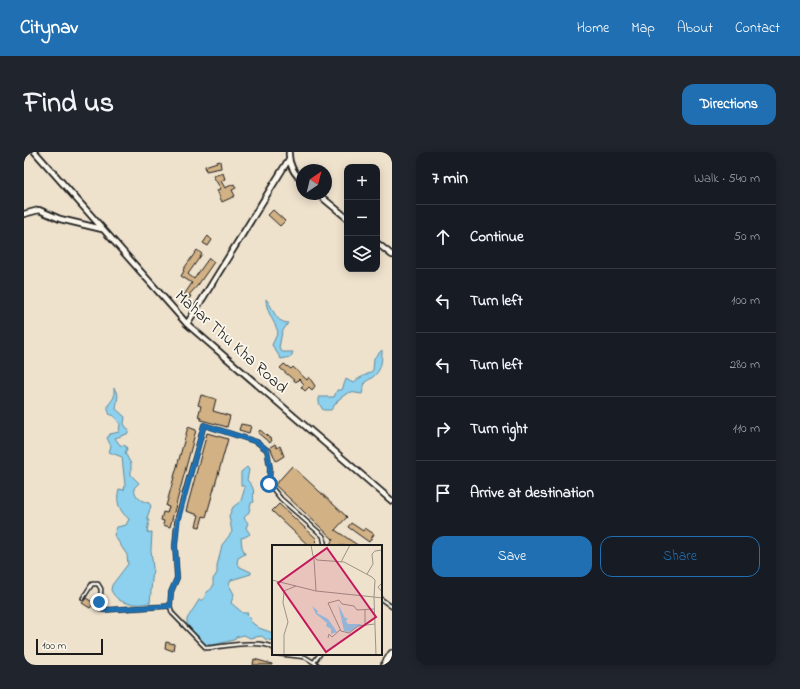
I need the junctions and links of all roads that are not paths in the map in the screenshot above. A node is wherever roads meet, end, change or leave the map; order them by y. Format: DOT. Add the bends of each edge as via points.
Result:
graph roads {
  1 [pos="35,152"];
  2 [pos="289,152"];
  3 [pos="289,160"];
  4 [pos="296,174"];
  5 [pos="325,200"];
  6 [pos="24,214"];
  7 [pos="344,216"];
  8 [pos="102,229"];
  9 [pos="380,245"];
  10 [pos="392,255"];
  11 [pos="187,324"];
  12 [pos="392,501"];
  13 [pos="324,545"];
  14 [pos="82,598"];
  15 [pos="382,600"];
  16 [pos="170,606"];
  17 [pos="392,607"];
  18 [pos="272,647"];
  19 [pos="392,654"];
  20 [pos="288,655"];
  21 [pos="319,655"];
  22 [pos="314,662"];
  23 [pos="318,665"];
  24 [pos="385,665"];
  1 -- 8 [label="street, Mahar Thu Kha Road"];
  2 -- 3 [label="street"];
  3 -- 4 [label="street"];
  3 -- 11 [label="street"];
  5 -- 7 [label="street"];
  6 -- 8 [label="street" via="39,210 60,219"];
  8 -- 11 [label="street, Mahar Thu Kha Road"];
  9 -- 10 [label="street"];
  11 -- 12 [label="street, Mahar Thu Kha Road"];
  13 -- 16 [label="lane" via="323,536 281,499 269,484 267,450 257,442 204,425 178,520 175,546 177,578 171,592"];
  14 -- 16 [label="lane" via="92,584 98,584 101,588 100,609"];
  15 -- 17 [label="lane"];
  16 -- 18 [label="lane" via="172,613 206,648 256,644"];
  19 -- 24 [label="main road"];
  20 -- 22 [label="lane" via="305,657"];
  21 -- 22 [label="lane"];
  22 -- 23 [label="lane"];
}
